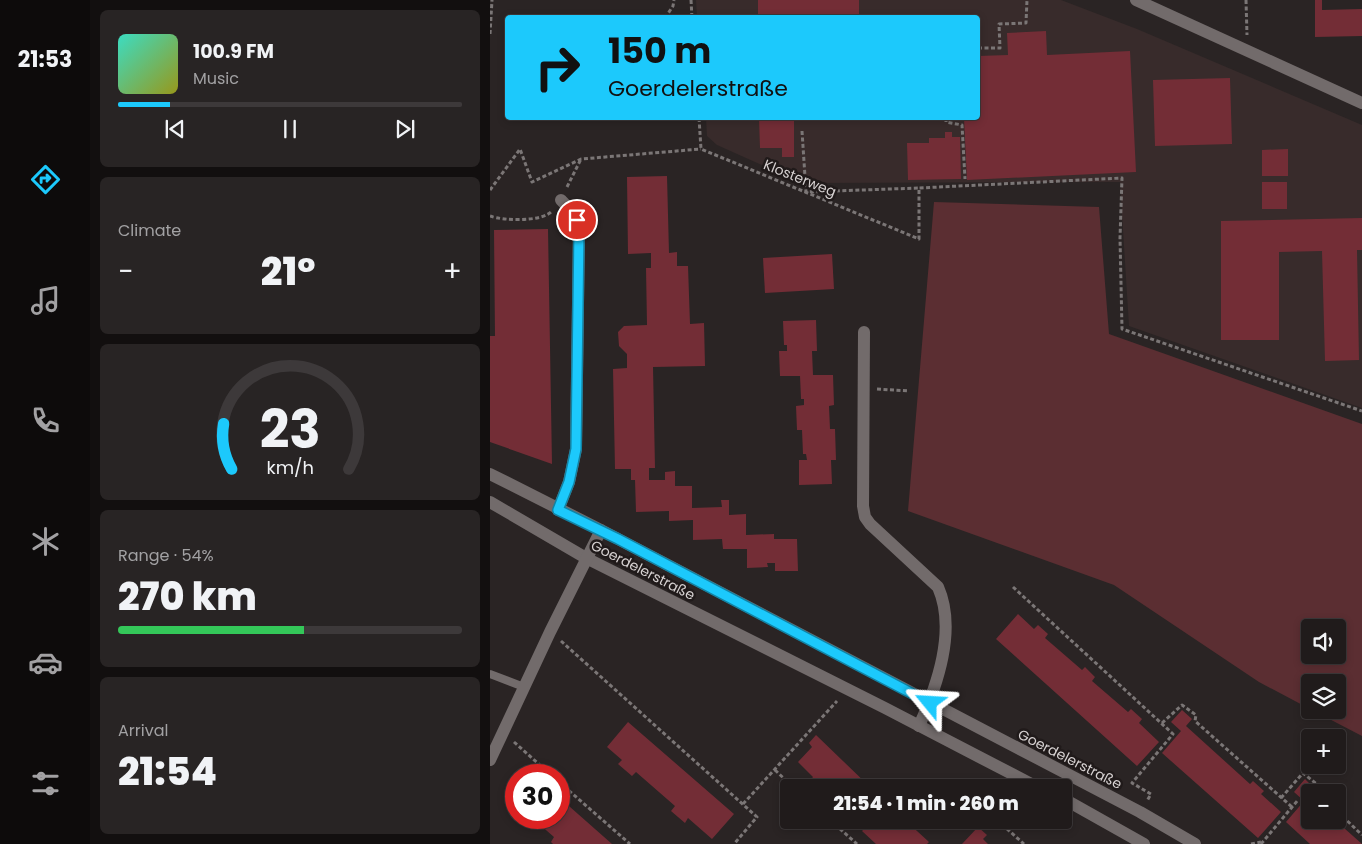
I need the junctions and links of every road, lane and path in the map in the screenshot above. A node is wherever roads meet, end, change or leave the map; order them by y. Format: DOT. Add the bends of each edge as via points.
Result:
graph roads {
  1 [pos="492,0"];
  2 [pos="674,0"];
  3 [pos="691,0"];
  4 [pos="1027,0"];
  5 [pos="1136,0"];
  6 [pos="1246,0"];
  7 [pos="667,15"];
  8 [pos="692,15"];
  9 [pos="490,34"];
  10 [pos="980,48"];
  11 [pos="1247,51"];
  12 [pos="1362,104"];
  13 [pos="699,120"];
  14 [pos="946,120"];
  15 [pos="802,131"];
  16 [pos="701,149"];
  17 [pos="581,158"];
  18 [pos="964,179"];
  19 [pos="919,188"];
  20 [pos="490,190"];
  21 [pos="806,192"];
  22 [pos="561,200"];
  23 [pos="490,216"];
  24 [pos="864,332"];
  25 [pos="864,388"];
  26 [pos="909,391"];
  27 [pos="1362,411"];
  28 [pos="490,474"];
  29 [pos="490,502"];
  30 [pos="558,510"];
  31 [pos="601,530"];
  32 [pos="586,558"];
  33 [pos="1013,586"];
  34 [pos="550,632"];
  35 [pos="490,674"];
  36 [pos="524,687"];
  37 [pos="847,690"];
  38 [pos="930,703"];
  39 [pos="1162,724"];
  40 [pos="919,726"];
  41 [pos="503,732"];
  42 [pos="490,760"];
  43 [pos="539,764"];
  44 [pos="775,770"];
  45 [pos="784,779"];
  46 [pos="1022,779"];
  47 [pos="1317,784"];
  48 [pos="570,792"];
  49 [pos="1281,798"];
  50 [pos="1298,800"];
  51 [pos="743,804"];
  52 [pos="1072,804"];
  53 [pos="1292,807"];
  54 [pos="1140,812"];
  55 [pos="1346,820"];
  56 [pos="840,829"];
  57 [pos="1006,829"];
  58 [pos="1362,835"];
  59 [pos="1261,843"];
  60 [pos="630,844"];
  61 [pos="734,844"];
  62 [pos="857,844"];
  63 [pos="1024,844"];
  64 [pos="1144,844"];
  65 [pos="1195,844"];
  66 [pos="1251,844"];
  1 -- 9 [label="path"];
  2 -- 7 [label="path"];
  3 -- 8 [label="path"];
  4 -- 10 [label="path" via="1026,23 999,24 1000,48"];
  5 -- 11 [label="street"];
  6 -- 11 [label="path"];
  11 -- 12 [label="street"];
  13 -- 16 [label="path"];
  14 -- 18 [label="path" via="962,125"];
  15 -- 21 [label="path"];
  16 -- 17 [label="path"];
  16 -- 21 [label="path, Klosterweg"];
  17 -- 20 [label="path" via="532,182 520,149"];
  17 -- 22 [label="path"];
  19 -- 21 [label="path"];
  19 -- 21 [label="path, Klosterweg" via="919,239"];
  19 -- 27 [label="path" via="1122,178 1122,329"];
  22 -- 23 [label="path" via="548,216 498,219"];
  22 -- 30 [label="street" via="577,220 579,231 576,449 569,482"];
  24 -- 25 [label="street"];
  25 -- 26 [label="path"];
  25 -- 38 [label="street" via="865,517 938,587 942,596 944,642 940,673"];
  28 -- 30 [label="street, Goerdelerstraße"];
  29 -- 32 [label="street, Goerdelerstraße"];
  30 -- 31 [label="street, Goerdelerstraße"];
  31 -- 32 [label="street"];
  31 -- 38 [label="street, Goerdelerstraße"];
  32 -- 34 [label="street"];
  32 -- 37 [label="street, Goerdelerstraße"];
  33 -- 39 [label="path"];
  34 -- 36 [label="street"];
  34 -- 51 [label="path"];
  35 -- 36 [label="lane"];
  36 -- 41 [label="street"];
  37 -- 40 [label="street, Goerdelerstraße"];
  37 -- 44 [label="path"];
  38 -- 40 [label="street"];
  38 -- 54 [label="street, Goerdelerstraße"];
  39 -- 49 [label="path" via="1182,705 1196,716 1195,721"];
  39 -- 54 [label="path" via="1173,734 1132,783 1151,794"];
  40 -- 46 [label="street, Goerdelerstraße"];
  41 -- 42 [label="street"];
  41 -- 43 [label="path"];
  44 -- 45 [label="path"];
  44 -- 51 [label="path"];
  47 -- 49 [label="path" via="1303,773"];
  48 -- 60 [label="path"];
  49 -- 53 [label="path"];
  50 -- 53 [label="path"];
  51 -- 61 [label="path" via="757,817"];
  52 -- 64 [label="street"];
  53 -- 59 [label="path"];
  54 -- 65 [label="street, Goerdelerstraße"];
  55 -- 58 [label="path"];
  56 -- 62 [label="path"];
  57 -- 63 [label="path"];
  59 -- 66 [label="path"];
}
